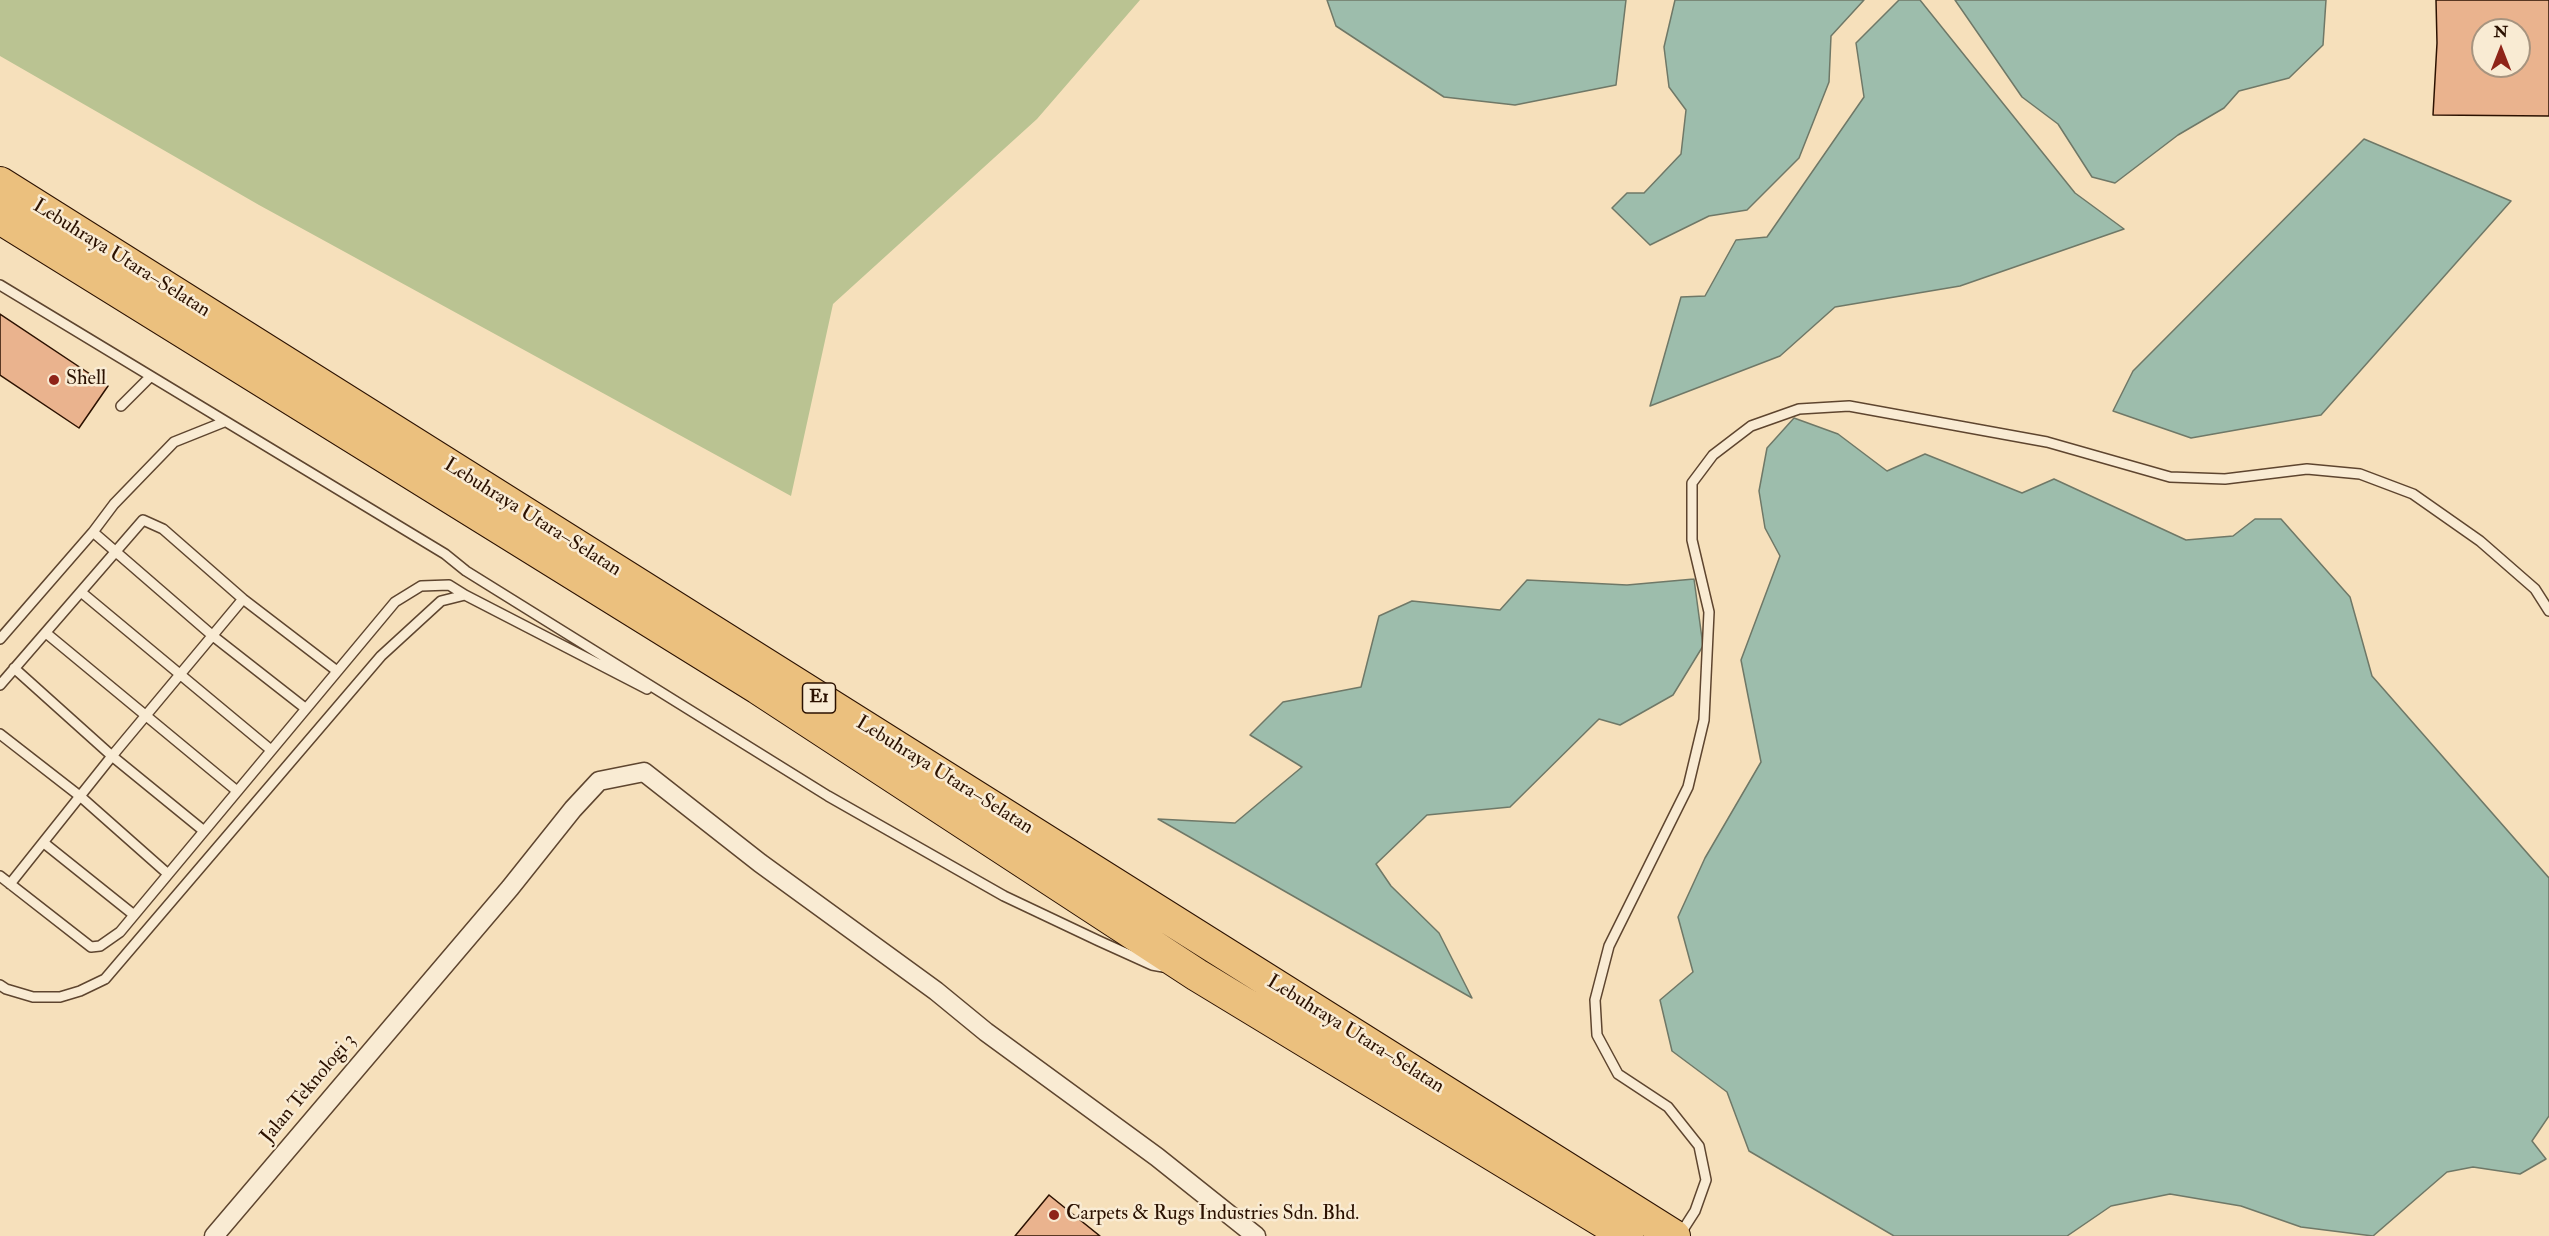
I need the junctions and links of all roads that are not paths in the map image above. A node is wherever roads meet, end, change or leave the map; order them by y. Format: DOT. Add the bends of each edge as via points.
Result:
graph roads {
  1 [pos="0,183"];
  2 [pos="0,218"];
  3 [pos="0,285"];
  4 [pos="150,377"];
  5 [pos="121,406"];
  6 [pos="224,422"];
  7 [pos="93,532"];
  8 [pos="116,551"];
  9 [pos="81,592"];
  10 [pos="465,595"];
  11 [pos="243,599"];
  12 [pos="2549,611"];
  13 [pos="46,633"];
  14 [pos="213,636"];
  15 [pos="0,639"];
  16 [pos="15,668"];
  17 [pos="337,670"];
  18 [pos="181,675"];
  19 [pos="0,685"];
  20 [pos="305,708"];
  21 [pos="146,717"];
  22 [pos="708,721"];
  23 [pos="0,734"];
  24 [pos="271,750"];
  25 [pos="112,756"];
  26 [pos="237,791"];
  27 [pos="81,797"];
  28 [pos="204,831"];
  29 [pos="44,843"];
  30 [pos="168,874"];
  31 [pos="0,876"];
  32 [pos="10,884"];
  33 [pos="134,915"];
  34 [pos="1197,975"];
  35 [pos="0,985"];
  36 [pos="1629,1228"];
  37 [pos="214,1236"];
  38 [pos="1256,1236"];
  39 [pos="1674,1236"];
  40 [pos="1679,1236"];
  1 -- 36 [label="highway, Lebuhraya Utara–Selatan / E1"];
  2 -- 34 [label="highway, Lebuhraya Utara–Selatan / E1" via="758,688"];
  3 -- 4 [label="lane"];
  4 -- 5 [label="lane"];
  4 -- 6 [label="lane"];
  6 -- 7 [label="lane" via="174,442 114,504"];
  6 -- 22 [label="lane" via="445,554 466,571"];
  7 -- 8 [label="lane"];
  7 -- 15 [label="lane"];
  8 -- 9 [label="lane"];
  8 -- 11 [label="lane" via="143,520 148,521 163,529"];
  8 -- 14 [label="lane"];
  9 -- 13 [label="lane"];
  9 -- 18 [label="lane"];
  10 -- 17 [label="lane" via="449,585 421,586 395,602"];
  10 -- 22 [label="lane"];
  10 -- 35 [label="lane" via="441,601 381,657 105,979 60,997 33,997"];
  11 -- 14 [label="lane"];
  11 -- 17 [label="lane"];
  12 -- 40 [label="lane" via="2535,589 2480,541 2412,494 2360,474 2307,470 2226,479 2170,477 2047,442 1849,406 1799,409 1751,426 1713,455 1692,483 1692,540 1709,612 1704,720 1688,787 1609,946 1595,1000 1597,1035 1618,1074 1668,1107 1699,1146 1706,1180 1695,1211"];
  13 -- 16 [label="lane"];
  13 -- 21 [label="lane"];
  14 -- 18 [label="lane"];
  14 -- 20 [label="lane"];
  16 -- 19 [label="lane"];
  16 -- 25 [label="lane"];
  17 -- 20 [label="lane"];
  18 -- 21 [label="lane"];
  18 -- 24 [label="lane"];
  20 -- 24 [label="lane"];
  21 -- 25 [label="lane"];
  21 -- 26 [label="lane"];
  22 -- 34 [label="lane" via="828,796 1004,896 1152,965"];
  23 -- 27 [label="lane"];
  24 -- 26 [label="lane"];
  25 -- 27 [label="lane"];
  25 -- 28 [label="lane"];
  26 -- 28 [label="lane"];
  27 -- 29 [label="lane"];
  27 -- 30 [label="lane"];
  28 -- 30 [label="lane"];
  29 -- 32 [label="lane"];
  29 -- 33 [label="lane"];
  30 -- 33 [label="lane"];
  31 -- 32 [label="lane"];
  32 -- 33 [label="lane" via="91,947 100,946 120,932"];
  34 -- 36 [label="highway, Lebuhraya Utara–Selatan / E1"];
  36 -- 39 [label="highway, Lebuhraya Utara–Selatan / E1"];
  37 -- 38 [label="street, Jalan Teknologi 3" via="573,809 599,782 644,772 760,863 1157,1157"];
}
